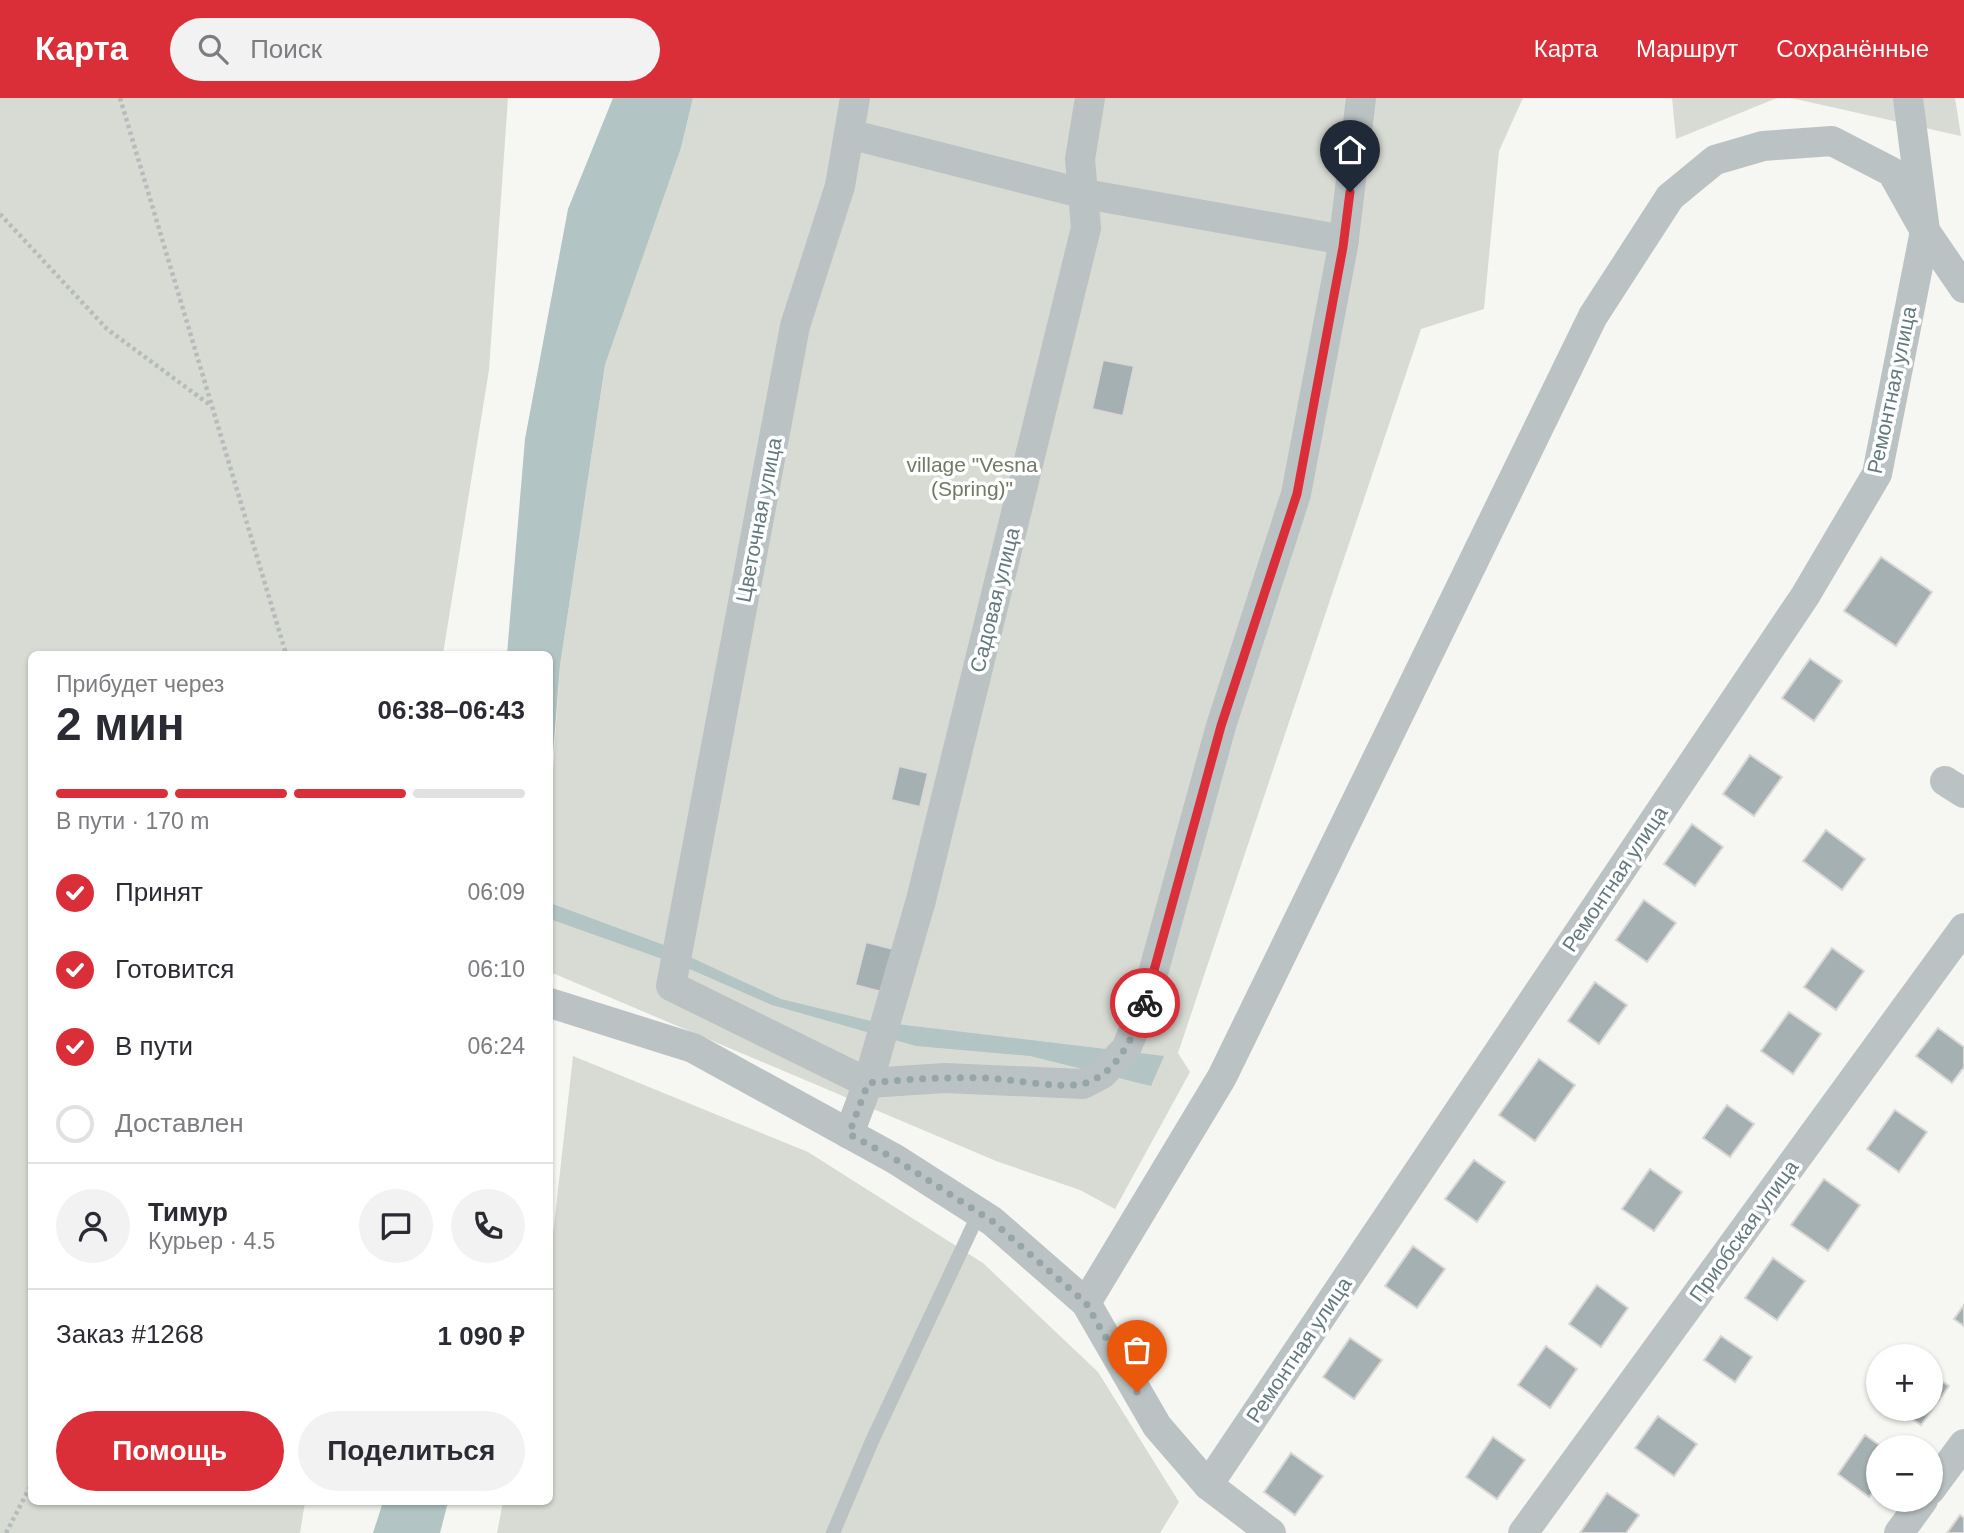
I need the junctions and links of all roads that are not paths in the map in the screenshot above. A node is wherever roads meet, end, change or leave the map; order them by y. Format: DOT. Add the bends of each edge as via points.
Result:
graph roads {
  1 [pos="855,98"];
  2 [pos="1090,98"];
  3 [pos="1361,98"];
  4 [pos="1908,98"];
  5 [pos="849,134"];
  6 [pos="1084,194"];
  7 [pos="1925,231"];
  8 [pos="1344,240"];
  9 [pos="1964,288"];
  10 [pos="1964,928"];
  11 [pos="553,1004"];
  12 [pos="868,1083"];
  13 [pos="849,1134"];
  14 [pos="979,1213"];
  15 [pos="1086,1303"];
  16 [pos="1964,1444"];
  17 [pos="1943,1472"];
  18 [pos="1208,1485"];
  19 [pos="1914,1512"];
  20 [pos="833,1533"];
  21 [pos="1270,1533"];
  22 [pos="1524,1533"];
  23 [pos="1899,1533"];
  1 -- 5 [label="street, Цветочная улица"];
  2 -- 6 [label="street, Садовая улица" via="1080,159"];
  3 -- 8 [label="street"];
  4 -- 7 [label="street"];
  5 -- 6 [label="street"];
  5 -- 12 [label="street, Цветочная улица" via="840,186 795,326 671,986"];
  6 -- 8 [label="street"];
  6 -- 12 [label="street, Садовая улица" via="1086,228 920,900"];
  7 -- 9 [label="street"];
  7 -- 15 [label="street" via="1892,172 1832,141 1763,146 1715,160 1670,197 1593,316 1223,1077"];
  7 -- 18 [label="street, Ремонтная улица" via="1877,474 1805,596"];
  8 -- 12 [label="street" via="1297,494 1221,726 1144,1006 1126,1049 1102,1074 1083,1084 987,1078"];
  10 -- 22 [label="street, Приобская улица"];
  11 -- 13 [label="street" via="693,1048"];
  12 -- 13 [label="street, Садовая улица"];
  13 -- 14 [label="street"];
  14 -- 15 [label="street"];
  14 -- 20 [label="lane"];
  15 -- 18 [label="street" via="1157,1426"];
  16 -- 17 [label="street"];
  18 -- 21 [label="street"];
  19 -- 23 [label="street"];
}
